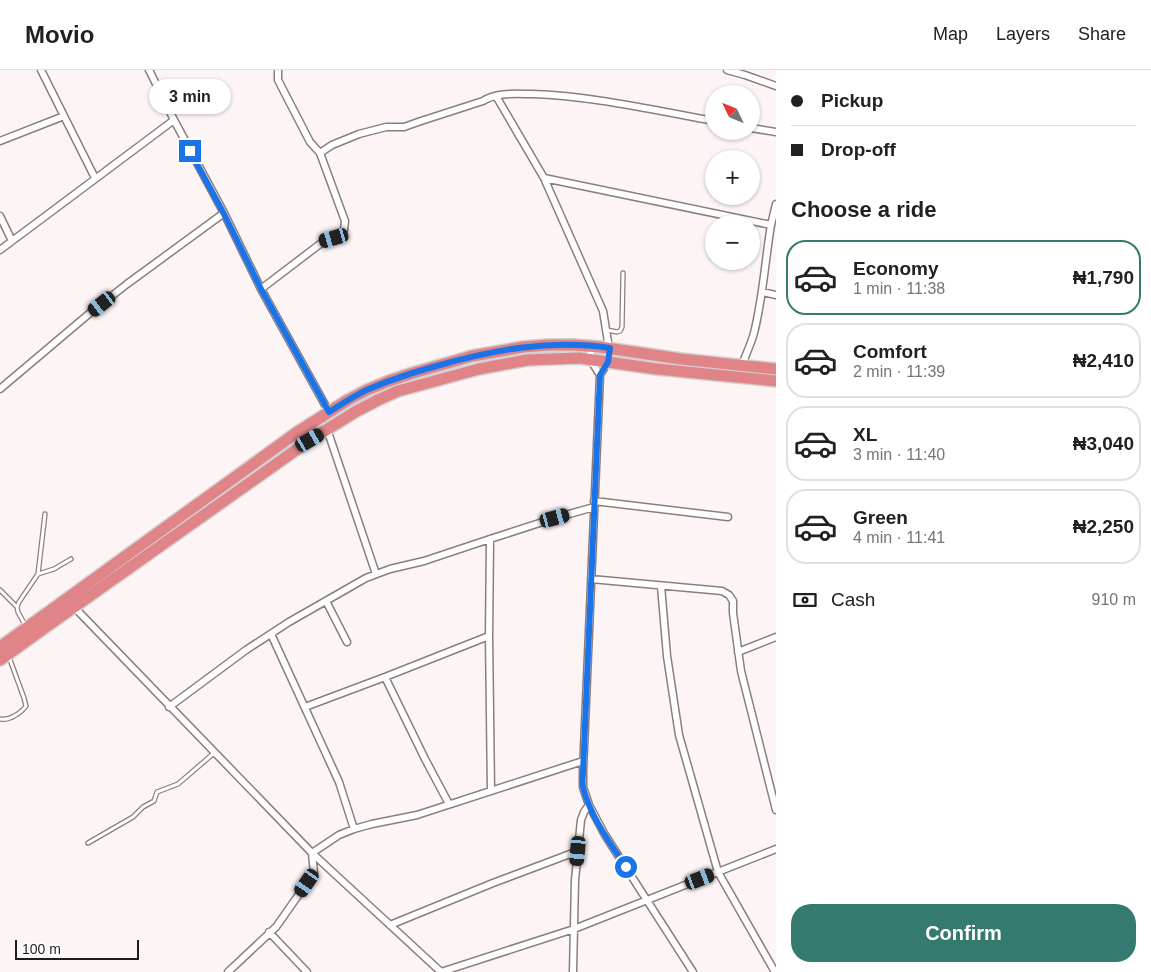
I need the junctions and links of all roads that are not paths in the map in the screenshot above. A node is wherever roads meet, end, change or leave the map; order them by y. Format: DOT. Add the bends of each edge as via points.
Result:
graph roads {
  1 [pos="41,70"];
  2 [pos="149,70"];
  3 [pos="278,70"];
  4 [pos="727,70"];
  5 [pos="776,86"];
  6 [pos="496,96"];
  7 [pos="64,116"];
  8 [pos="705,119"];
  9 [pos="174,120"];
  10 [pos="760,129"];
  11 [pos="776,132"];
  12 [pos="0,141"];
  13 [pos="320,152"];
  14 [pos="95,178"];
  15 [pos="544,178"];
  16 [pos="776,204"];
  17 [pos="224,214"];
  18 [pos="0,216"];
  19 [pos="771,225"];
  20 [pos="12,241"];
  21 [pos="0,250"];
  22 [pos="623,273"];
  23 [pos="261,289"];
  24 [pos="762,292"];
  25 [pos="776,295"];
  26 [pos="606,330"];
  27 [pos="591,346"];
  28 [pos="610,348"];
  29 [pos="590,359"];
  30 [pos="608,362"];
  31 [pos="742,365"];
  32 [pos="776,369"];
  33 [pos="600,375"];
  34 [pos="776,381"];
  35 [pos="0,389"];
  36 [pos="329,412"];
  37 [pos="327,430"];
  38 [pos="594,504"];
  39 [pos="45,514"];
  40 [pos="728,517"];
  41 [pos="490,538"];
  42 [pos="71,558"];
  43 [pos="38,574"];
  44 [pos="376,574"];
  45 [pos="591,580"];
  46 [pos="661,586"];
  47 [pos="0,590"];
  48 [pos="326,601"];
  49 [pos="17,607"];
  50 [pos="74,607"];
  51 [pos="27,627"];
  52 [pos="271,634"];
  53 [pos="489,636"];
  54 [pos="776,637"];
  55 [pos="347,642"];
  56 [pos="738,652"];
  57 [pos="3,654"];
  58 [pos="385,677"];
  59 [pos="169,707"];
  60 [pos="305,707"];
  61 [pos="0,720"];
  62 [pos="214,752"];
  63 [pos="583,760"];
  64 [pos="491,791"];
  65 [pos="449,804"];
  66 [pos="589,805"];
  67 [pos="776,810"];
  68 [pos="354,829"];
  69 [pos="88,843"];
  70 [pos="776,849"];
  71 [pos="578,851"];
  72 [pos="312,853"];
  73 [pos="718,872"];
  74 [pos="647,900"];
  75 [pos="390,925"];
  76 [pos="574,929"];
  77 [pos="269,932"];
  78 [pos="228,972"];
  79 [pos="307,972"];
  80 [pos="573,972"];
  81 [pos="693,972"];
  82 [pos="776,972"];
  1 -- 7 [label="street"];
  2 -- 9 [label="street"];
  3 -- 13 [label="street" via="282,88 310,142"];
  4 -- 5 [label="street"];
  6 -- 8 [label="street" via="558,95"];
  6 -- 13 [label="street" via="404,127 386,127 359,134"];
  6 -- 15 [label="street"];
  7 -- 12 [label="street"];
  7 -- 14 [label="street"];
  9 -- 14 [label="street"];
  9 -- 17 [label="street"];
  10 -- 11 [label="street"];
  13 -- 23 [label="street" via="345,221 344,230 324,241"];
  14 -- 20 [label="street"];
  15 -- 19 [label="street"];
  15 -- 26 [label="street" via="603,311"];
  16 -- 19 [label="street"];
  17 -- 23 [label="street"];
  17 -- 35 [label="street" via="112,296"];
  18 -- 20 [label="street"];
  19 -- 24 [label="street"];
  20 -- 21 [label="street"];
  22 -- 26 [label="lane" via="622,328 617,332"];
  23 -- 36 [label="street"];
  24 -- 25 [label="street"];
  24 -- 31 [label="street" via="754,334"];
  26 -- 28 [label="street"];
  27 -- 28 [label="highway"];
  27 -- 29 [label="street"];
  27 -- 36 [label="highway" via="523,347 472,356 389,381"];
  28 -- 30 [label="street"];
  28 -- 31 [label="highway"];
  29 -- 30 [label="highway"];
  29 -- 33 [label="street"];
  29 -- 37 [label="highway" via="528,360 421,384 391,394"];
  30 -- 33 [label="street"];
  30 -- 34 [label="highway"];
  31 -- 32 [label="highway"];
  33 -- 38 [label="street"];
  36 -- 51 [label="highway"];
  37 -- 44 [label="street"];
  37 -- 50 [label="highway"];
  38 -- 40 [label="street"];
  38 -- 41 [label="street"];
  38 -- 45 [label="street"];
  39 -- 43 [label="lane"];
  41 -- 44 [label="street" via="424,562"];
  41 -- 53 [label="street"];
  42 -- 43 [label="lane"];
  43 -- 49 [label="lane"];
  44 -- 48 [label="street"];
  45 -- 46 [label="street"];
  45 -- 63 [label="street"];
  46 -- 56 [label="street" via="722,591 729,595 733,601"];
  46 -- 73 [label="street" via="679,735"];
  47 -- 49 [label="lane"];
  48 -- 52 [label="street"];
  48 -- 55 [label="street"];
  49 -- 51 [label="lane"];
  50 -- 57 [label="highway"];
  50 -- 59 [label="street"];
  51 -- 57 [label="highway"];
  52 -- 59 [label="street"];
  52 -- 60 [label="street"];
  53 -- 58 [label="street"];
  53 -- 64 [label="street"];
  54 -- 56 [label="street"];
  56 -- 67 [label="street"];
  57 -- 61 [label="lane" via="26,706 6,720"];
  58 -- 60 [label="street"];
  58 -- 65 [label="street"];
  59 -- 62 [label="street"];
  60 -- 68 [label="street" via="339,782"];
  62 -- 69 [label="lane" via="178,784 157,792 154,801"];
  62 -- 72 [label="street"];
  63 -- 64 [label="street"];
  63 -- 66 [label="street" via="583,787"];
  64 -- 65 [label="street"];
  65 -- 68 [label="street"];
  66 -- 71 [label="street" via="581,820"];
  66 -- 74 [label="street"];
  68 -- 72 [label="street"];
  70 -- 73 [label="street"];
  71 -- 75 [label="street"];
  71 -- 76 [label="street"];
  72 -- 75 [label="street"];
  72 -- 77 [label="street" via="314,873 276,927"];
  73 -- 74 [label="street"];
  73 -- 82 [label="street"];
  74 -- 76 [label="street"];
  74 -- 81 [label="street"];
  75 -- 76 [label="street" via="441,972"];
  76 -- 80 [label="street"];
  77 -- 78 [label="street"];
  77 -- 79 [label="street"];
}
